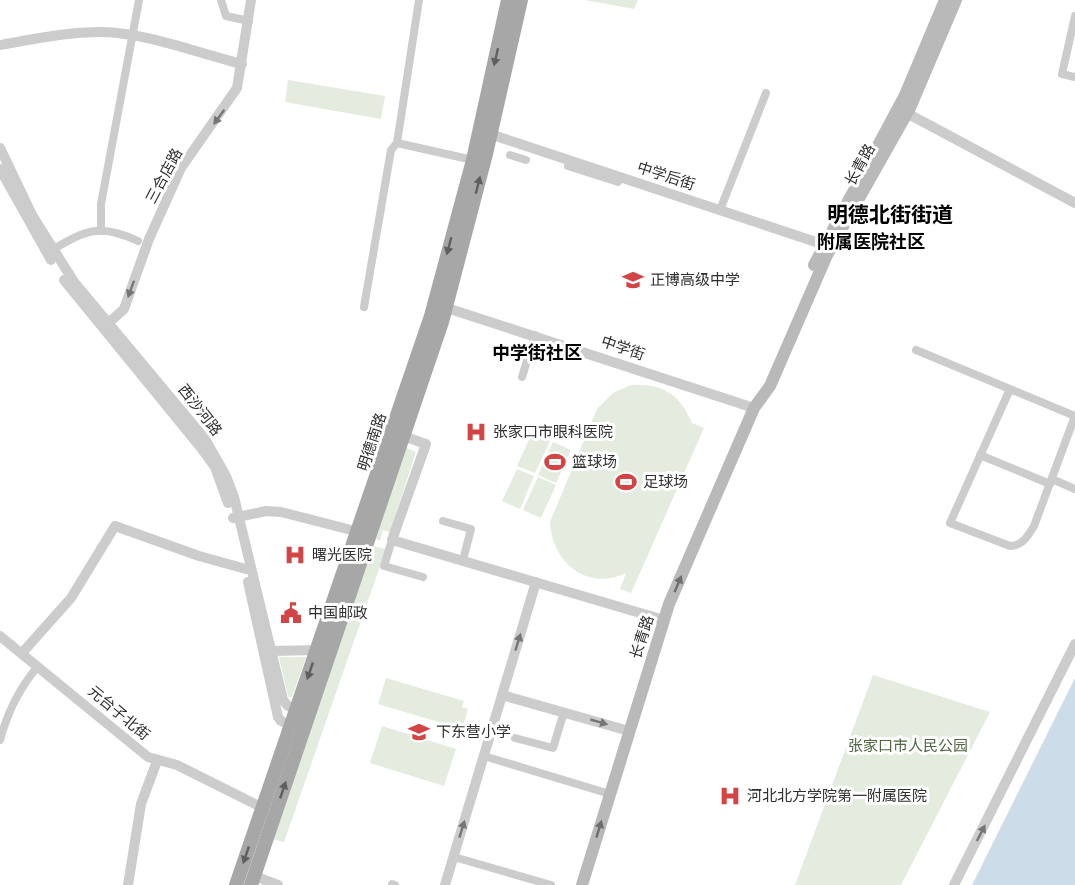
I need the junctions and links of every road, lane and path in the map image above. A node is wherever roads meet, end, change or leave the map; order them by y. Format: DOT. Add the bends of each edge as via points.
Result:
graph roads {
  1 [pos="139,0"];
  2 [pos="221,0"];
  3 [pos="252,0"];
  4 [pos="419,0"];
  5 [pos="508,0"];
  6 [pos="521,0"];
  7 [pos="945,0"];
  8 [pos="956,0"];
  9 [pos="1075,16"];
  10 [pos="249,21"];
  11 [pos="133,36"];
  12 [pos="0,45"];
  13 [pos="242,64"];
  14 [pos="1075,77"];
  15 [pos="766,93"];
  16 [pos="902,111"];
  17 [pos="490,134"];
  18 [pos="397,143"];
  19 [pos="523,145"];
  20 [pos="0,148"];
  21 [pos="477,155"];
  22 [pos="518,158"];
  23 [pos="568,166"];
  24 [pos="0,168"];
  25 [pos="594,171"];
  26 [pos="618,182"];
  27 [pos="1075,203"];
  28 [pos="720,210"];
  29 [pos="101,230"];
  30 [pos="138,241"];
  31 [pos="827,246"];
  32 [pos="52,250"];
  33 [pos="364,307"];
  34 [pos="447,308"];
  35 [pos="106,325"];
  36 [pos="535,335"];
  37 [pos="916,350"];
  38 [pos="424,357"];
  39 [pos="522,377"];
  40 [pos="1010,389"];
  41 [pos="754,408"];
  42 [pos="403,436"];
  43 [pos="980,455"];
  44 [pos="1051,482"];
  45 [pos="1075,489"];
  46 [pos="236,517"];
  47 [pos="443,521"];
  48 [pos="359,532"];
  49 [pos="392,540"];
  50 [pos="463,560"];
  51 [pos="249,569"];
  52 [pos="423,577"];
  53 [pos="536,582"];
  54 [pos="664,620"];
  55 [pos="0,636"];
  56 [pos="1075,644"];
  57 [pos="318,650"];
  58 [pos="270,651"];
  59 [pos="22,653"];
  60 [pos="38,666"];
  61 [pos="502,695"];
  62 [pos="564,712"];
  63 [pos="302,714"];
  64 [pos="298,728"];
  65 [pos="629,730"];
  66 [pos="515,738"];
  67 [pos="0,740"];
  68 [pos="484,756"];
  69 [pos="157,761"];
  70 [pos="610,794"];
  71 [pos="263,808"];
  72 [pos="454,857"];
  73 [pos="252,880"];
  74 [pos="128,885"];
  75 [pos="236,885"];
  76 [pos="278,885"];
  77 [pos="445,885"];
  78 [pos="551,885"];
  79 [pos="582,885"];
  80 [pos="954,885"];
  1 -- 11 [label="street"];
  2 -- 10 [label="street" via="226,16"];
  3 -- 10 [label="street, 三合店路"];
  4 -- 18 [label="street"];
  5 -- 21 [label="main road, 明德南路, one-way"];
  6 -- 17 [label="main road, 明德南路"];
  7 -- 16 [label="main road, 长青路"];
  8 -- 16 [label="main road, 长青路"];
  9 -- 14 [label="street" via="1062,74"];
  10 -- 13 [label="street, 三合店路"];
  11 -- 12 [label="street" via="103,32 61,34"];
  11 -- 13 [label="street"];
  11 -- 29 [label="street" via="102,204"];
  13 -- 35 [label="street, 三合店路, one-way" via="230,102 182,168 149,238 124,309"];
  15 -- 28 [label="street"];
  16 -- 27 [label="street"];
  16 -- 31 [label="main road, 长青路"];
  17 -- 19 [label="street, 中学后街"];
  17 -- 21 [label="main road, 明德南路"];
  18 -- 21 [label="street"];
  18 -- 33 [label="street" via="391,150"];
  19 -- 22 [label="street"];
  19 -- 25 [label="street, 中学后街"];
  20 -- 32 [label="street, 西沙河路"];
  34 -- 21 [label="main road, 明德南路, one-way"];
  21 -- 38 [label="main road, 明德南路, one-way" via="431,316"];
  23 -- 25 [label="street"];
  24 -- 35 [label="street, 西沙河路" via="41,247 71,291"];
  25 -- 26 [label="street"];
  25 -- 28 [label="street, 中学后街"];
  28 -- 31 [label="street, 中学后街"];
  29 -- 30 [label="street"];
  29 -- 32 [label="street" via="82,233"];
  31 -- 41 [label="main road, 长青路" via="770,386"];
  32 -- 35 [label="street, 西沙河路"];
  34 -- 36 [label="street, 中学街"];
  34 -- 38 [label="main road, 明德南路"];
  35 -- 46 [label="street, 西沙河路" via="205,439 226,476"];
  36 -- 39 [label="street"];
  36 -- 41 [label="street, 中学街"];
  37 -- 40 [label="street"];
  38 -- 42 [label="main road, 明德南路"];
  38 -- 48 [label="main road, 明德南路"];
  40 -- 43 [label="street"];
  40 -- 44 [label="street" via="1075,416"];
  54 -- 41 [label="main road, 长青路, one-way"];
  42 -- 49 [label="street" via="426,444"];
  42 -- 63 [label="main road, 明德南路"];
  43 -- 44 [label="street"];
  43 -- 44 [label="street" via="950,523 1002,545 1017,546 1023,541 1034,526"];
  44 -- 45 [label="street"];
  46 -- 48 [label="street" via="280,512"];
  46 -- 51 [label="street, 西沙河路"];
  47 -- 50 [label="street" via="471,529"];
  48 -- 57 [label="main road, 明德南路"];
  49 -- 50 [label="street"];
  49 -- 52 [label="street" via="384,566"];
  50 -- 53 [label="street"];
  51 -- 58 [label="street, 西沙河路"];
  51 -- 59 [label="street" via="115,526 71,598"];
  51 -- 64 [label="street, 西沙河路" via="256,627 278,717"];
  53 -- 54 [label="street"];
  61 -- 53 [label="street, one-way"];
  54 -- 65 [label="main road, 长青路"];
  55 -- 59 [label="street, 元台子北街"];
  80 -- 56 [label="street, one-way"];
  57 -- 58 [label="street"];
  57 -- 63 [label="main road, 明德南路, one-way"];
  58 -- 63 [label="street, 西沙河路" via="283,700"];
  59 -- 60 [label="street, 元台子北街"];
  60 -- 67 [label="street" via="19,690"];
  60 -- 69 [label="street, 元台子北街"];
  61 -- 62 [label="street"];
  61 -- 68 [label="street"];
  62 -- 65 [label="street, one-way"];
  62 -- 66 [label="street" via="554,748"];
  63 -- 64 [label="main road, 明德南路"];
  64 -- 71 [label="main road, 明德南路"];
  73 -- 64 [label="main road, 明德南路, one-way"];
  65 -- 70 [label="main road, 长青路"];
  68 -- 70 [label="street"];
  72 -- 68 [label="street, one-way"];
  69 -- 71 [label="street, 元台子北街" via="177,765"];
  69 -- 74 [label="street" via="141,804"];
  79 -- 70 [label="main road, 长青路, one-way"];
  71 -- 75 [label="main road, 明德南路, one-way"];
  72 -- 77 [label="street"];
  72 -- 78 [label="street"];
  73 -- 76 [label="street"];
}
